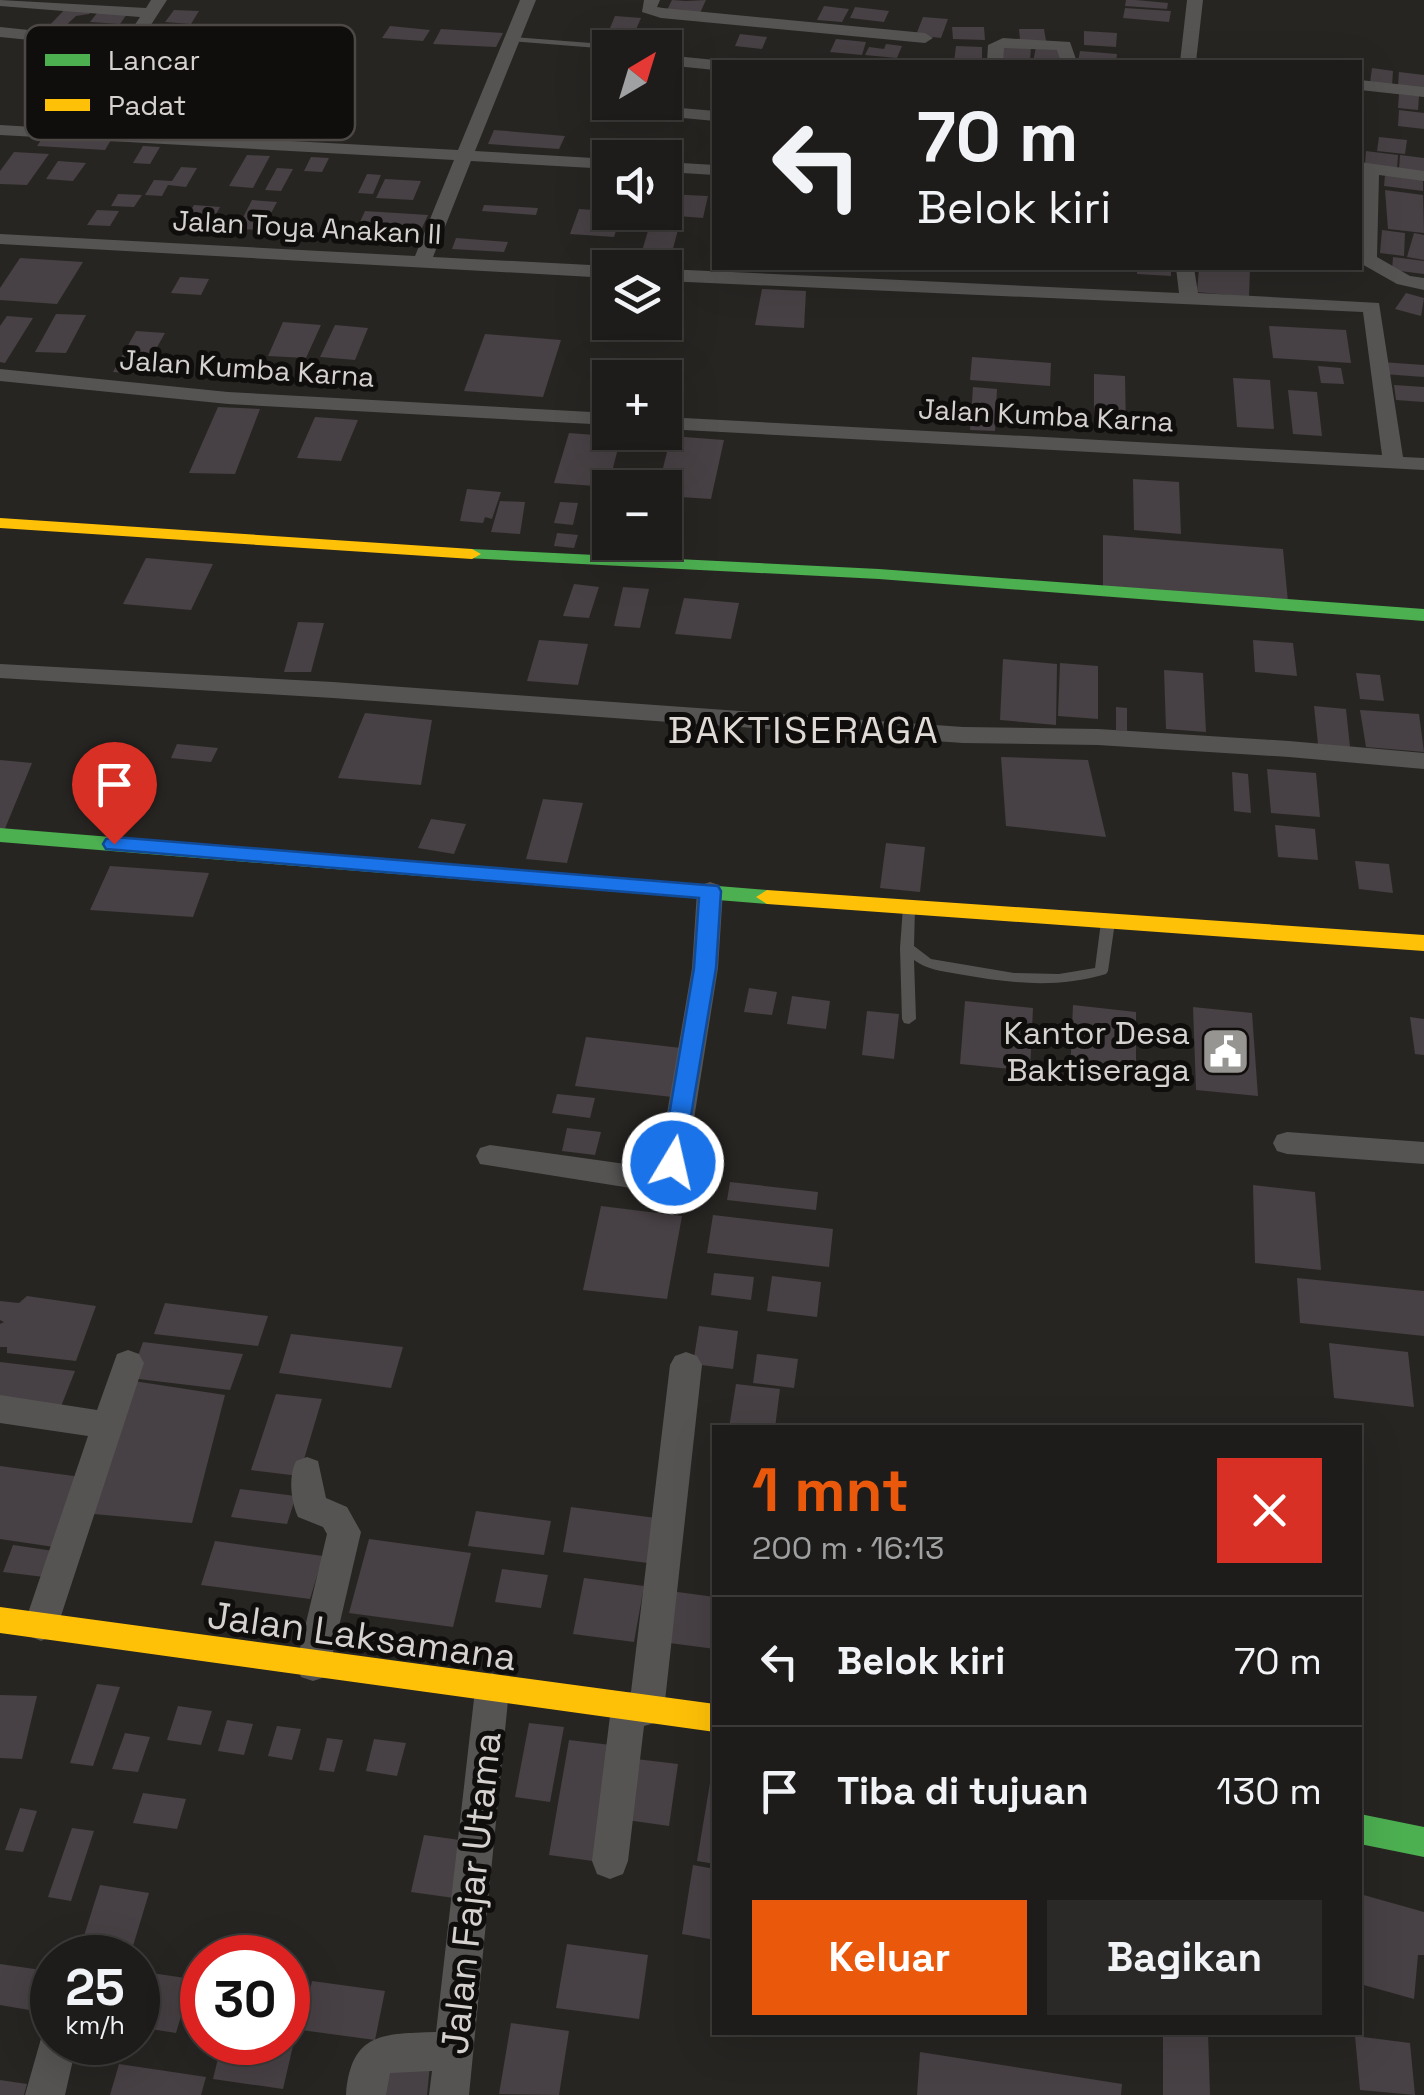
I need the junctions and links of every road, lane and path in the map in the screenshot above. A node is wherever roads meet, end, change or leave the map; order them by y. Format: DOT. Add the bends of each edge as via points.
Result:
graph roads {
  1 [pos="528,0"];
  2 [pos="652,0"];
  3 [pos="1195,0"];
  4 [pos="0,1"];
  5 [pos="154,6"];
  6 [pos="0,32"];
  7 [pos="25,34"];
  8 [pos="925,38"];
  9 [pos="513,39"];
  10 [pos="592,46"];
  11 [pos="994,60"];
  12 [pos="1069,60"];
  13 [pos="1188,60"];
  14 [pos="682,62"];
  15 [pos="712,65"];
  16 [pos="1362,85"];
  17 [pos="1424,92"];
  18 [pos="682,113"];
  19 [pos="712,116"];
  20 [pos="0,130"];
  21 [pos="25,131"];
  22 [pos="180,140"];
  23 [pos="467,156"];
  24 [pos="592,163"];
  25 [pos="1365,168"];
  26 [pos="682,169"];
  27 [pos="712,170"];
  28 [pos="1424,176"];
  29 [pos="0,240"];
  30 [pos="1364,258"];
  31 [pos="422,261"];
  32 [pos="1185,270"];
  33 [pos="592,271"];
  34 [pos="682,276"];
  35 [pos="1414,282"];
  36 [pos="1189,298"];
  37 [pos="1372,308"];
  38 [pos="6,376"];
  39 [pos="0,400"];
  40 [pos="592,419"];
  41 [pos="682,423"];
  42 [pos="1393,462"];
  43 [pos="1424,464"];
  44 [pos="0,523"];
  45 [pos="1424,615"];
  46 [pos="0,671"];
  47 [pos="1424,761"];
  48 [pos="0,835"];
  49 [pos="710,891"];
  50 [pos="909,907"];
  51 [pos="1108,922"];
  52 [pos="1424,942"];
  53 [pos="907,948"];
  54 [pos="909,1018"];
  55 [pos="1287,1143"];
  56 [pos="1424,1153"];
  57 [pos="490,1156"];
  58 [pos="128,1363"];
  59 [pos="686,1365"];
  60 [pos="0,1410"];
  61 [pos="107,1425"];
  62 [pos="308,1471"];
  63 [pos="0,1620"];
  64 [pos="41,1626"];
  65 [pos="313,1665"];
  66 [pos="492,1690"];
  67 [pos="638,1709"];
  68 [pos="712,1718"];
  69 [pos="1362,1829"];
  70 [pos="1424,1842"];
  71 [pos="610,1860"];
  72 [pos="454,2051"];
  73 [pos="52,2065"];
  74 [pos="45,2095"];
  75 [pos="366,2095"];
  76 [pos="449,2095"];
  1 -- 9 [label="street"];
  2 -- 8 [label="street" via="648,10 660,13"];
  3 -- 13 [label="street"];
  4 -- 5 [label="street"];
  6 -- 7 [label="street"];
  9 -- 10 [label="lane"];
  9 -- 23 [label="street"];
  11 -- 12 [label="street" via="996,45 1003,43 1064,45"];
  14 -- 15 [label="street"];
  16 -- 17 [label="street"];
  18 -- 19 [label="street"];
  20 -- 21 [label="street"];
  22 -- 23 [label="street"];
  23 -- 24 [label="street"];
  23 -- 31 [label="street"];
  25 -- 28 [label="street"];
  25 -- 30 [label="street"];
  26 -- 27 [label="street"];
  29 -- 31 [label="street, Jalan Toya Anakan II"];
  30 -- 35 [label="street"];
  31 -- 33 [label="street, Jalan Toya Anakan II"];
  32 -- 36 [label="street"];
  34 -- 36 [label="street"];
  35 -- 37 [label="street"];
  36 -- 37 [label="street"];
  37 -- 42 [label="street"];
  38 -- 39 [label="street"];
  38 -- 40 [label="street, Jalan Kumba Karna" via="228,398"];
  41 -- 42 [label="street, Jalan Kumba Karna"];
  42 -- 43 [label="street, Jalan Kumba Karna"];
  44 -- 45 [label="street" via="879,574"];
  46 -- 47 [label="street"];
  48 -- 49 [label="street"];
  49 -- 50 [label="street"];
  49 -- 57 [label="street" via="705,968 673,1163 664,1176"];
  50 -- 51 [label="street"];
  50 -- 53 [label="lane"];
  51 -- 52 [label="street"];
  51 -- 53 [label="lane" via="1101,971 1083,978 927,963"];
  53 -- 54 [label="lane"];
  55 -- 56 [label="street"];
  58 -- 61 [label="street"];
  59 -- 67 [label="street"];
  60 -- 61 [label="street"];
  61 -- 64 [label="street"];
  62 -- 65 [label="street" via="310,1507 335,1517 344,1532"];
  63 -- 64 [label="street, Jalan Laksamana"];
  64 -- 65 [label="street, Jalan Laksamana"];
  65 -- 66 [label="street, Jalan Laksamana"];
  66 -- 67 [label="street, Jalan Laksamana"];
  66 -- 72 [label="street, Jalan Fajar Utama"];
  67 -- 68 [label="street, Jalan Laksamana"];
  67 -- 71 [label="street"];
  69 -- 70 [label="street"];
  72 -- 75 [label="street" via="384,2054 367,2074"];
  72 -- 76 [label="street, Jalan Fajar Utama"];
  73 -- 74 [label="street"];
}
